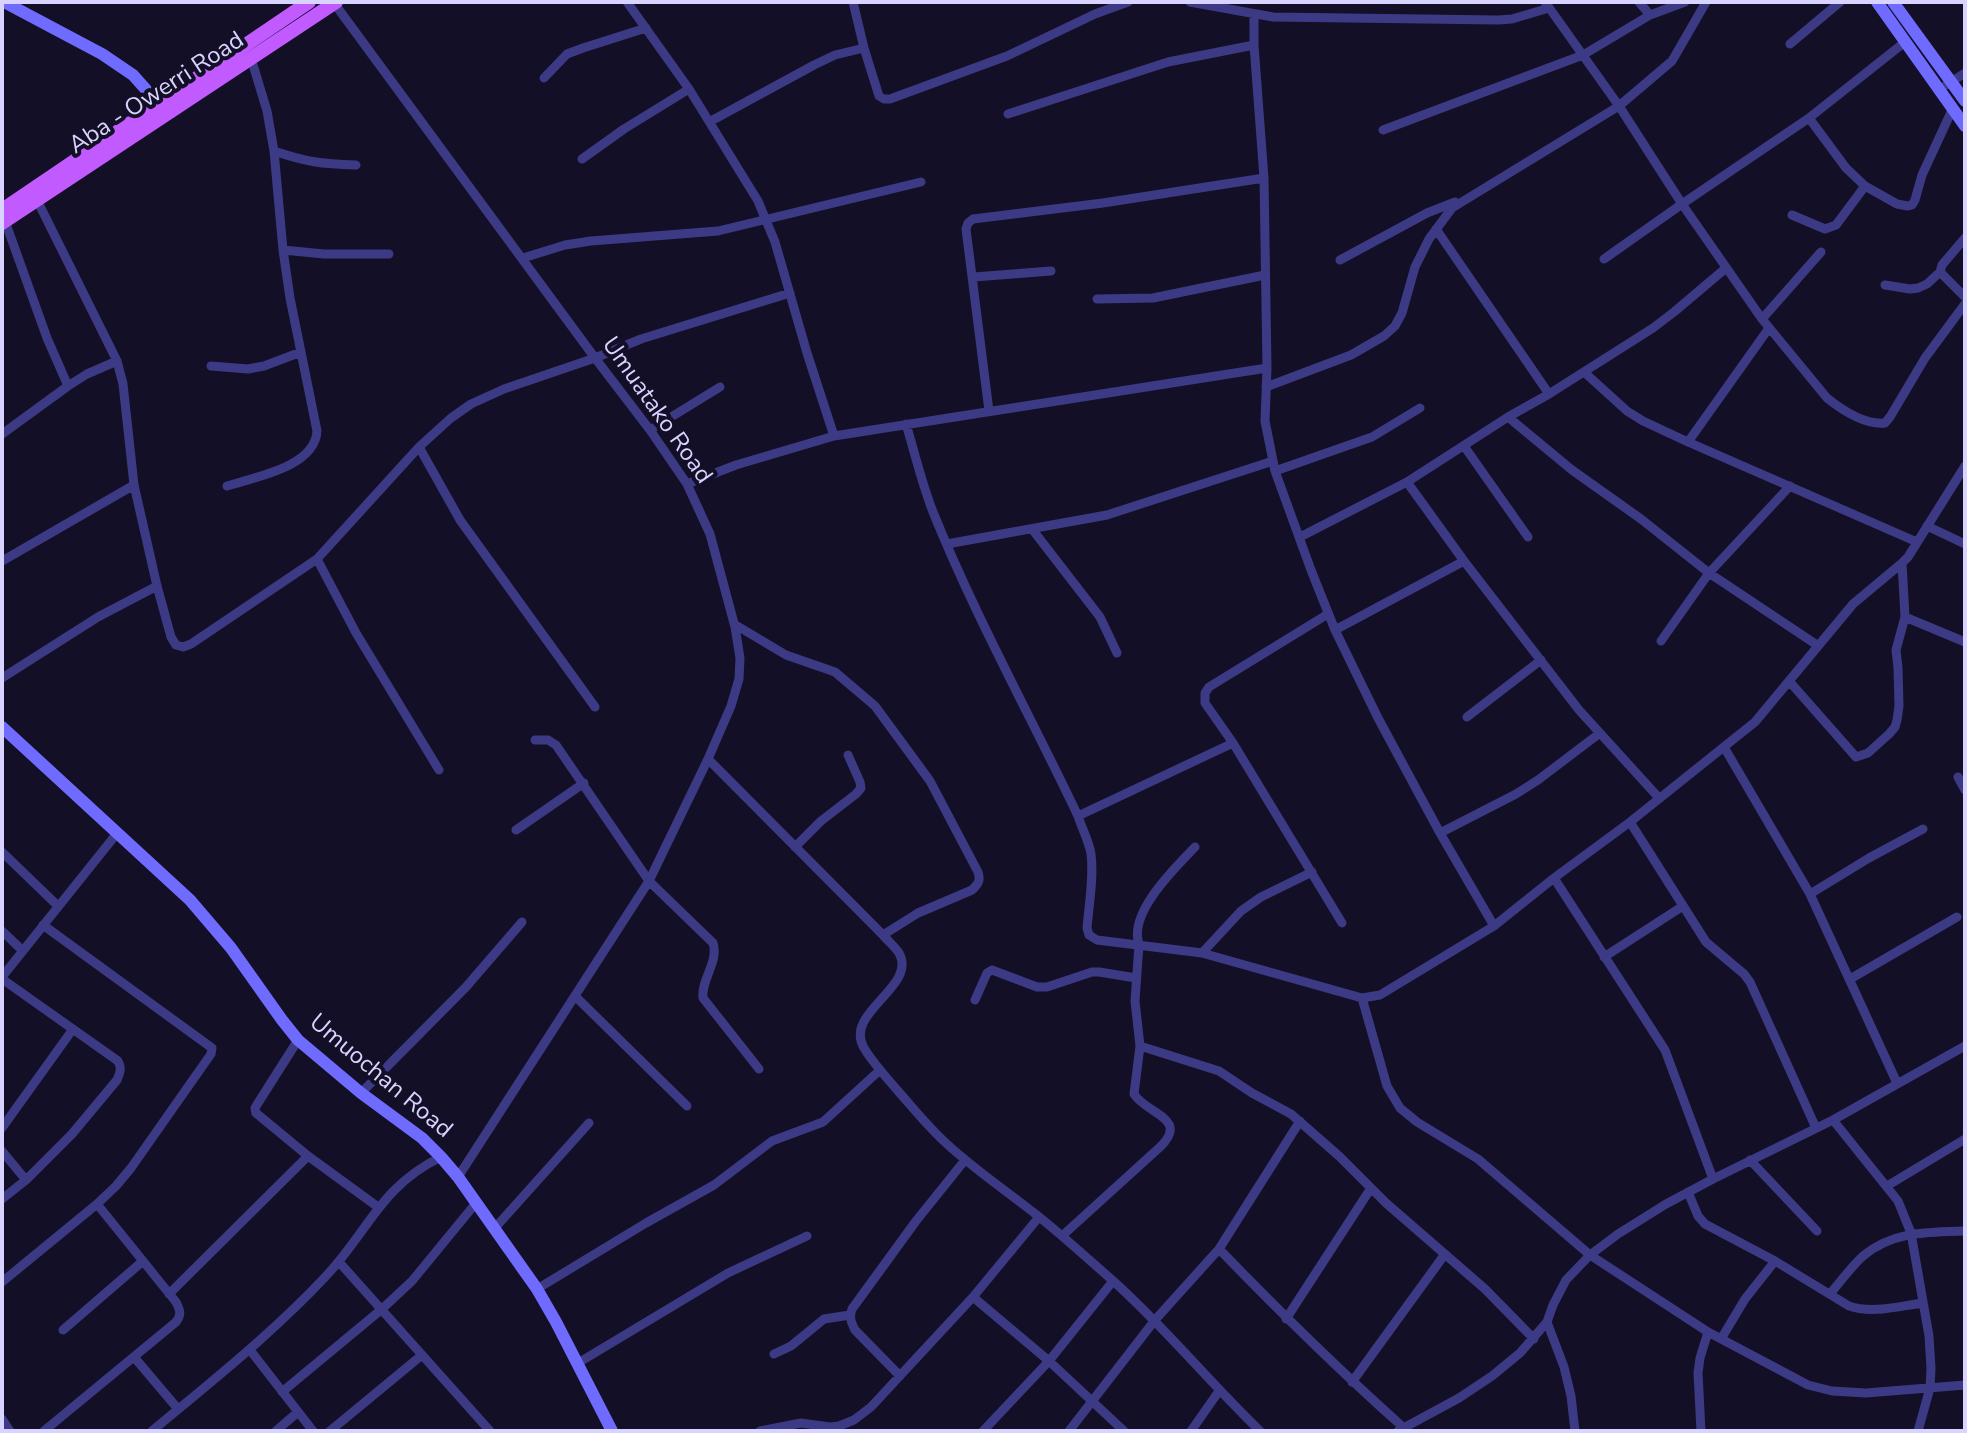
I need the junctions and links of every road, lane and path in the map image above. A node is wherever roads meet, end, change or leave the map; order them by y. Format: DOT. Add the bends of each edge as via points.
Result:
graph roads {
  1 [pos="4,2"];
  2 [pos="307,2"];
  3 [pos="335,2"];
  4 [pos="627,2"];
  5 [pos="853,2"];
  6 [pos="1128,2"];
  7 [pos="1190,2"];
  8 [pos="1639,2"];
  9 [pos="1685,2"];
  10 [pos="1706,2"];
  11 [pos="1840,2"];
  12 [pos="1877,2"];
  13 [pos="1893,2"];
  14 [pos="1547,5"];
  15 [pos="1254,15"];
  16 [pos="1650,15"];
  17 [pos="646,28"];
  18 [pos="1905,42"];
  19 [pos="1790,44"];
  20 [pos="1254,45"];
  21 [pos="864,48"];
  22 [pos="1583,55"];
  23 [pos="251,58"];
  24 [pos="1965,73"];
  25 [pos="544,78"];
  26 [pos="1946,85"];
  27 [pos="689,89"];
  28 [pos="1965,101"];
  29 [pos="158,103"];
  30 [pos="1619,106"];
  31 [pos="1953,108"];
  32 [pos="1008,114"];
  33 [pos="1809,118"];
  34 [pos="711,121"];
  35 [pos="1965,126"];
  36 [pos="1383,130"];
  37 [pos="274,151"];
  38 [pos="582,159"];
  39 [pos="356,165"];
  40 [pos="1264,178"];
  41 [pos="921,182"];
  42 [pos="1865,186"];
  43 [pos="1466,198"];
  44 [pos="37,200"];
  45 [pos="1682,204"];
  46 [pos="1792,215"];
  47 [pos="3,218"];
  48 [pos="767,219"];
  49 [pos="1436,229"];
  50 [pos="1965,238"];
  51 [pos="283,250"];
  52 [pos="1821,252"];
  53 [pos="389,254"];
  54 [pos="523,258"];
  55 [pos="1604,259"];
  56 [pos="1340,260"];
  57 [pos="1726,268"];
  58 [pos="1051,271"];
  59 [pos="1940,272"];
  60 [pos="1265,275"];
  61 [pos="974,277"];
  62 [pos="1885,285"];
  63 [pos="790,293"];
  64 [pos="1965,297"];
  65 [pos="1097,299"];
  66 [pos="1965,304"];
  67 [pos="1762,319"];
  68 [pos="1769,328"];
  69 [pos="301,352"];
  70 [pos="595,358"];
  71 [pos="117,361"];
  72 [pos="211,366"];
  73 [pos="1267,368"];
  74 [pos="1584,372"];
  75 [pos="68,386"];
  76 [pos="720,387"];
  77 [pos="1266,387"];
  78 [pos="1549,394"];
  79 [pos="1420,408"];
  80 [pos="989,411"];
  81 [pos="1508,417"];
  82 [pos="906,424"];
  83 [pos="650,430"];
  84 [pos="2,434"];
  85 [pos="834,436"];
  86 [pos="1688,442"];
  87 [pos="1464,446"];
  88 [pos="419,447"];
  89 [pos="1273,461"];
  90 [pos="1965,466"];
  91 [pos="1275,471"];
  92 [pos="1407,482"];
  93 [pos="687,484"];
  94 [pos="134,485"];
  95 [pos="227,486"];
  96 [pos="1790,486"];
  97 [pos="1927,526"];
  98 [pos="1032,529"];
  99 [pos="1300,537"];
  100 [pos="1528,537"];
  101 [pos="1917,542"];
  102 [pos="947,544"];
  103 [pos="1965,544"];
  104 [pos="317,559"];
  105 [pos="2,561"];
  106 [pos="1464,561"];
  107 [pos="1902,563"];
  108 [pos="1709,573"];
  109 [pos="157,586"];
  110 [pos="1328,614"];
  111 [pos="1905,617"];
  112 [pos="734,624"];
  113 [pos="1335,630"];
  114 [pos="1661,641"];
  115 [pos="1965,642"];
  116 [pos="1817,645"];
  117 [pos="1117,653"];
  118 [pos="1541,660"];
  119 [pos="2,678"];
  120 [pos="1789,681"];
  121 [pos="595,707"];
  122 [pos="1467,717"];
  123 [pos="2,727"];
  124 [pos="1600,733"];
  125 [pos="535,740"];
  126 [pos="1233,743"];
  127 [pos="1724,747"];
  128 [pos="848,755"];
  129 [pos="708,759"];
  130 [pos="439,770"];
  131 [pos="1958,777"];
  132 [pos="584,783"];
  133 [pos="1965,790"];
  134 [pos="1659,798"];
  135 [pos="1078,816"];
  136 [pos="1630,822"];
  137 [pos="1923,829"];
  138 [pos="516,830"];
  139 [pos="118,832"];
  140 [pos="1440,833"];
  141 [pos="795,847"];
  142 [pos="1195,847"];
  143 [pos="2,852"];
  144 [pos="1312,872"];
  145 [pos="1554,878"];
  146 [pos="649,881"];
  147 [pos="1810,894"];
  148 [pos="58,906"];
  149 [pos="1683,906"];
  150 [pos="1957,917"];
  151 [pos="522,922"];
  152 [pos="1342,923"];
  153 [pos="43,925"];
  154 [pos="1494,926"];
  155 [pos="2,931"];
  156 [pos="883,935"];
  157 [pos="1139,944"];
  158 [pos="23,951"];
  159 [pos="1202,953"];
  160 [pos="1604,957"];
  161 [pos="2,978"];
  162 [pos="1136,978"];
  163 [pos="1850,979"];
  164 [pos="575,996"];
  165 [pos="1362,998"];
  166 [pos="975,1000"];
  167 [pos="73,1029"];
  168 [pos="298,1040"];
  169 [pos="1140,1046"];
  170 [pos="1965,1046"];
  171 [pos="759,1069"];
  172 [pos="880,1070"];
  173 [pos="1897,1083"];
  174 [pos="361,1093"];
  175 [pos="687,1106"];
  176 [pos="1833,1120"];
  177 [pos="1300,1121"];
  178 [pos="589,1123"];
  179 [pos="2,1128"];
  180 [pos="1816,1128"];
  181 [pos="1965,1139"];
  182 [pos="2,1151"];
  183 [pos="308,1156"];
  184 [pos="441,1157"];
  185 [pos="965,1160"];
  186 [pos="1750,1160"];
  187 [pos="458,1177"];
  188 [pos="1713,1179"];
  189 [pos="26,1180"];
  190 [pos="1887,1186"];
  191 [pos="1371,1188"];
  192 [pos="1688,1192"];
  193 [pos="2,1199"];
  194 [pos="476,1203"];
  195 [pos="97,1204"];
  196 [pos="378,1207"];
  197 [pos="1039,1217"];
  198 [pos="494,1229"];
  199 [pos="1817,1231"];
  200 [pos="1965,1231"];
  201 [pos="1911,1233"];
  202 [pos="807,1236"];
  203 [pos="1062,1236"];
  204 [pos="1219,1249"];
  205 [pos="1445,1254"];
  206 [pos="1590,1255"];
  207 [pos="143,1261"];
  208 [pos="1775,1261"];
  209 [pos="339,1262"];
  210 [pos="1113,1281"];
  211 [pos="2,1282"];
  212 [pos="537,1289"];
  213 [pos="169,1294"];
  214 [pos="1830,1294"];
  215 [pos="973,1297"];
  216 [pos="1923,1303"];
  217 [pos="382,1309"];
  218 [pos="850,1315"];
  219 [pos="1286,1319"];
  220 [pos="1155,1320"];
  221 [pos="1547,1322"];
  222 [pos="63,1330"];
  223 [pos="1708,1332"];
  224 [pos="1534,1339"];
  225 [pos="1721,1339"];
  226 [pos="250,1350"];
  227 [pos="774,1354"];
  228 [pos="422,1355"];
  229 [pos="134,1357"];
  230 [pos="1049,1361"];
  231 [pos="578,1363"];
  232 [pos="900,1376"];
  233 [pos="1352,1382"];
  234 [pos="1965,1385"];
  235 [pos="1930,1388"];
  236 [pos="1219,1391"];
  237 [pos="282,1392"];
  238 [pos="1093,1401"];
  239 [pos="178,1409"];
  240 [pos="298,1412"];
  241 [pos="2,1419"];
  242 [pos="819,1428"];
  243 [pos="485,1429"];
  244 [pos="608,1429"];
  245 [pos="1401,1429"];
  246 [pos="10,1431"];
  247 [pos="44,1431"];
  248 [pos="152,1431"];
  249 [pos="276,1431"];
  250 [pos="313,1431"];
  251 [pos="330,1431"];
  252 [pos="760,1431"];
  253 [pos="983,1431"];
  254 [pos="1069,1431"];
  255 [pos="1124,1431"];
  256 [pos="1191,1431"];
  257 [pos="1260,1431"];
  258 [pos="1575,1431"];
  259 [pos="1701,1431"];
  260 [pos="1918,1431"];
  1 -- 29 [label="street" via="102,54 133,75"];
  2 -- 29 [label="main road, Aba - Owerri Road"];
  3 -- 23 [label="main road, Aba - Owerri Road"];
  3 -- 54 [label="street, Umuatako Road"];
  4 -- 17 [label="street"];
  5 -- 21 [label="street"];
  6 -- 21 [label="street" via="1007,56 890,99 879,96"];
  7 -- 15 [label="street"];
  8 -- 16 [label="street"];
  9 -- 16 [label="street"];
  10 -- 30 [label="street" via="1672,61"];
  11 -- 19 [label="street"];
  12 -- 18 [label="street"];
  13 -- 26 [label="street"];
  14 -- 15 [label="street" via="1498,20"];
  14 -- 22 [label="street"];
  15 -- 20 [label="street"];
  16 -- 22 [label="street"];
  17 -- 25 [label="street" via="567,54"];
  17 -- 27 [label="street"];
  18 -- 26 [label="street"];
  18 -- 33 [label="street"];
  20 -- 32 [label="street" via="1168,62"];
  20 -- 40 [label="street"];
  21 -- 34 [label="street" via="814,65"];
  22 -- 30 [label="street"];
  22 -- 36 [label="street"];
  23 -- 37 [label="street"];
  23 -- 44 [label="main road, Aba - Owerri Road"];
  24 -- 26 [label="street"];
  26 -- 28 [label="street"];
  26 -- 31 [label="street"];
  27 -- 34 [label="street"];
  27 -- 38 [label="street"];
  29 -- 47 [label="main road, Aba - Owerri Road"];
  30 -- 43 [label="street"];
  30 -- 45 [label="street"];
  31 -- 35 [label="street"];
  31 -- 42 [label="street" via="1912,205 1897,204"];
  33 -- 42 [label="street"];
  33 -- 45 [label="street"];
  34 -- 48 [label="street"];
  37 -- 39 [label="street" via="309,162"];
  37 -- 51 [label="street"];
  40 -- 60 [label="street"];
  40 -- 61 [label="street" via="973,219 966,229"];
  41 -- 48 [label="street"];
  42 -- 46 [label="street" via="1831,228"];
  43 -- 49 [label="street"];
  43 -- 56 [label="street"];
  44 -- 47 [label="main road, Aba - Owerri Road"];
  44 -- 71 [label="street"];
  45 -- 55 [label="street"];
  45 -- 57 [label="street"];
  47 -- 75 [label="street"];
  48 -- 54 [label="street" via="718,231 565,245"];
  48 -- 63 [label="street"];
  49 -- 77 [label="street" via="1415,267 1395,326 1351,355"];
  49 -- 78 [label="street"];
  50 -- 59 [label="street"];
  51 -- 53 [label="street"];
  51 -- 69 [label="street"];
  52 -- 67 [label="street"];
  54 -- 70 [label="street, Umuatako Road"];
  57 -- 67 [label="street"];
  57 -- 74 [label="street" via="1674,312"];
  58 -- 61 [label="street"];
  59 -- 62 [label="street" via="1918,288"];
  59 -- 64 [label="street"];
  60 -- 65 [label="street" via="1153,298"];
  60 -- 73 [label="street"];
  61 -- 80 [label="street"];
  63 -- 70 [label="street" via="678,326"];
  63 -- 85 [label="street"];
  66 -- 68 [label="street" via="1890,417 1878,424 1827,398"];
  67 -- 68 [label="street"];
  68 -- 86 [label="street"];
  69 -- 72 [label="street" via="248,369"];
  69 -- 95 [label="street" via="317,440 296,462"];
  70 -- 83 [label="street, Umuatako Road"];
  70 -- 88 [label="street" via="471,404"];
  71 -- 75 [label="street"];
  71 -- 94 [label="street"];
  73 -- 77 [label="street"];
  73 -- 80 [label="street"];
  74 -- 78 [label="street"];
  74 -- 86 [label="street" via="1627,411"];
  75 -- 84 [label="street"];
  76 -- 83 [label="street"];
  77 -- 89 [label="street" via="1265,421"];
  78 -- 81 [label="street"];
  79 -- 91 [label="street" via="1372,437"];
  80 -- 82 [label="street"];
  81 -- 87 [label="street"];
  81 -- 108 [label="street"];
  82 -- 85 [label="street"];
  82 -- 102 [label="street"];
  83 -- 93 [label="street, Umuatako Road"];
  85 -- 93 [label="street"];
  86 -- 96 [label="street"];
  87 -- 92 [label="street"];
  87 -- 100 [label="street"];
  88 -- 104 [label="street"];
  88 -- 121 [label="street" via="460,520"];
  89 -- 91 [label="street"];
  89 -- 98 [label="street" via="1107,515"];
  90 -- 97 [label="street"];
  91 -- 99 [label="street"];
  92 -- 99 [label="street"];
  92 -- 106 [label="street"];
  93 -- 112 [label="street, Umuatako Road" via="710,534"];
  94 -- 105 [label="street"];
  94 -- 109 [label="street"];
  96 -- 101 [label="street"];
  96 -- 108 [label="street"];
  97 -- 101 [label="street"];
  97 -- 103 [label="street"];
  98 -- 102 [label="street"];
  98 -- 117 [label="street" via="1100,617"];
  99 -- 110 [label="street"];
  101 -- 107 [label="street"];
  102 -- 135 [label="street"];
  104 -- 109 [label="street" via="183,647 171,637"];
  104 -- 130 [label="street"];
  106 -- 113 [label="street"];
  106 -- 118 [label="street"];
  107 -- 111 [label="street"];
  107 -- 116 [label="street" via="1853,604"];
  108 -- 114 [label="street"];
  108 -- 116 [label="street"];
  109 -- 119 [label="street"];
  110 -- 113 [label="street"];
  110 -- 126 [label="street" via="1209,687 1205,703"];
  111 -- 115 [label="street"];
  111 -- 120 [label="street" via="1896,650 1895,727 1868,753 1851,753"];
  112 -- 129 [label="street, Umuatako Road" via="739,679"];
  112 -- 156 [label="street" via="786,655 840,675 868,699 930,781 978,872 978,885 972,890"];
  113 -- 140 [label="street"];
  116 -- 120 [label="street"];
  118 -- 122 [label="street"];
  118 -- 124 [label="street"];
  120 -- 127 [label="street" via="1755,722"];
  123 -- 139 [label="street, Umuochan Road"];
  124 -- 134 [label="street"];
  124 -- 140 [label="street" via="1516,794"];
  125 -- 132 [label="street" via="556,745"];
  126 -- 135 [label="street"];
  126 -- 144 [label="street"];
  127 -- 134 [label="street"];
  127 -- 147 [label="street"];
  128 -- 141 [label="street" via="861,788"];
  129 -- 141 [label="street"];
  129 -- 146 [label="street, Umuatako Road"];
  131 -- 133 [label="street"];
  132 -- 138 [label="street"];
  132 -- 146 [label="street"];
  134 -- 136 [label="street"];
  135 -- 157 [label="street" via="1091,853 1089,935"];
  136 -- 145 [label="street"];
  136 -- 149 [label="street"];
  137 -- 147 [label="street"];
  139 -- 148 [label="street"];
  139 -- 168 [label="street, Umuochan Road" via="212,924"];
  140 -- 154 [label="street"];
  141 -- 156 [label="street"];
  142 -- 157 [label="street" via="1144,909 1136,935"];
  143 -- 148 [label="street"];
  144 -- 152 [label="street"];
  144 -- 159 [label="street" via="1241,911"];
  145 -- 154 [label="street"];
  145 -- 160 [label="street"];
  146 -- 164 [label="street, Umuatako Road"];
  146 -- 171 [label="street" via="713,943 715,955 703,998"];
  147 -- 163 [label="street"];
  148 -- 153 [label="street"];
  149 -- 160 [label="street"];
  149 -- 180 [label="street" via="1706,942 1750,982"];
  150 -- 163 [label="street"];
  151 -- 174 [label="street"];
  153 -- 158 [label="street"];
  153 -- 195 [label="street" via="212,1048 131,1168"];
  154 -- 165 [label="street" via="1380,995"];
  155 -- 158 [label="street"];
  156 -- 172 [label="street" via="900,955 902,968 860,1032 862,1045"];
  157 -- 159 [label="street"];
  157 -- 162 [label="street"];
  158 -- 161 [label="street"];
  159 -- 165 [label="street"];
  160 -- 188 [label="street" via="1665,1050"];
  161 -- 167 [label="street"];
  162 -- 166 [label="street" via="1092,972 1037,987 992,970"];
  162 -- 169 [label="street"];
  163 -- 173 [label="street"];
  164 -- 175 [label="street"];
  164 -- 187 [label="street, Umuatako Road"];
  165 -- 206 [label="street" via="1387,1086 1400,1108 1478,1159"];
  167 -- 179 [label="street"];
  167 -- 189 [label="street" via="118,1061 120,1073 72,1134"];
  168 -- 174 [label="street, Umuochan Road"];
  168 -- 183 [label="street" via="255,1108"];
  169 -- 177 [label="street" via="1219,1071"];
  169 -- 203 [label="street" via="1134,1094 1165,1117 1171,1132"];
  170 -- 173 [label="street"];
  172 -- 185 [label="street"];
  172 -- 212 [label="street" via="823,1122 772,1141 714,1185"];
  173 -- 176 [label="street"];
  174 -- 184 [label="street, Umuochan Road"];
  176 -- 180 [label="street"];
  176 -- 190 [label="street"];
  177 -- 191 [label="street"];
  177 -- 204 [label="street"];
  178 -- 198 [label="street"];
  180 -- 186 [label="street"];
  181 -- 190 [label="street"];
  182 -- 189 [label="street"];
  183 -- 196 [label="street"];
  183 -- 213 [label="street"];
  184 -- 187 [label="street, Umuochan Road"];
  184 -- 196 [label="street" via="416,1170"];
  185 -- 197 [label="street"];
  185 -- 218 [label="street"];
  186 -- 188 [label="street"];
  186 -- 199 [label="street"];
  187 -- 194 [label="street, Umuochan Road"];
  188 -- 192 [label="street"];
  189 -- 193 [label="street"];
  190 -- 201 [label="street"];
  191 -- 205 [label="street"];
  191 -- 219 [label="street"];
  192 -- 206 [label="street"];
  192 -- 208 [label="street" via="1705,1224"];
  194 -- 198 [label="street, Umuochan Road"];
  194 -- 217 [label="street"];
  195 -- 207 [label="street"];
  195 -- 211 [label="street"];
  196 -- 209 [label="street"];
  197 -- 203 [label="street"];
  197 -- 215 [label="street"];
  198 -- 212 [label="street, Umuochan Road"];
  200 -- 201 [label="street"];
  201 -- 214 [label="street" via="1862,1257"];
  201 -- 216 [label="street"];
  202 -- 231 [label="street" via="715,1280"];
  203 -- 210 [label="street"];
  204 -- 219 [label="street"];
  204 -- 220 [label="street"];
  205 -- 224 [label="street"];
  205 -- 233 [label="street"];
  206 -- 221 [label="street" via="1566,1280"];
  206 -- 223 [label="street"];
  207 -- 213 [label="street"];
  207 -- 222 [label="street"];
  208 -- 214 [label="street"];
  208 -- 225 [label="street"];
  209 -- 217 [label="street"];
  209 -- 226 [label="street"];
  210 -- 220 [label="street"];
  210 -- 230 [label="street"];
  212 -- 231 [label="street, Umuochan Road"];
  213 -- 229 [label="street" via="180,1317"];
  214 -- 216 [label="street" via="1858,1309"];
  215 -- 230 [label="street"];
  215 -- 232 [label="street"];
  216 -- 235 [label="street"];
  217 -- 228 [label="street"];
  217 -- 237 [label="street"];
  218 -- 227 [label="street" via="824,1319"];
  218 -- 232 [label="street" via="855,1330"];
  219 -- 233 [label="street"];
  220 -- 236 [label="street"];
  220 -- 238 [label="street"];
  221 -- 224 [label="street"];
  221 -- 258 [label="street" via="1564,1367"];
  223 -- 225 [label="street"];
  223 -- 259 [label="street" via="1698,1373"];
  224 -- 245 [label="street" via="1459,1398"];
  225 -- 235 [label="street" via="1808,1385 1832,1391"];
  226 -- 237 [label="street"];
  226 -- 239 [label="street"];
  228 -- 243 [label="street"];
  228 -- 251 [label="street"];
  229 -- 239 [label="street"];
  229 -- 247 [label="street"];
  230 -- 238 [label="street"];
  230 -- 253 [label="street"];
  231 -- 244 [label="street, Umuochan Road"];
  232 -- 242 [label="street" via="854,1420"];
  233 -- 245 [label="street"];
  234 -- 235 [label="street"];
  235 -- 260 [label="street"];
  236 -- 256 [label="street"];
  236 -- 257 [label="street"];
  237 -- 240 [label="street"];
  238 -- 254 [label="street"];
  238 -- 255 [label="street"];
  239 -- 248 [label="street"];
  240 -- 249 [label="street"];
  240 -- 250 [label="street"];
  241 -- 246 [label="street"];
  242 -- 252 [label="street" via="801,1423"];
}
